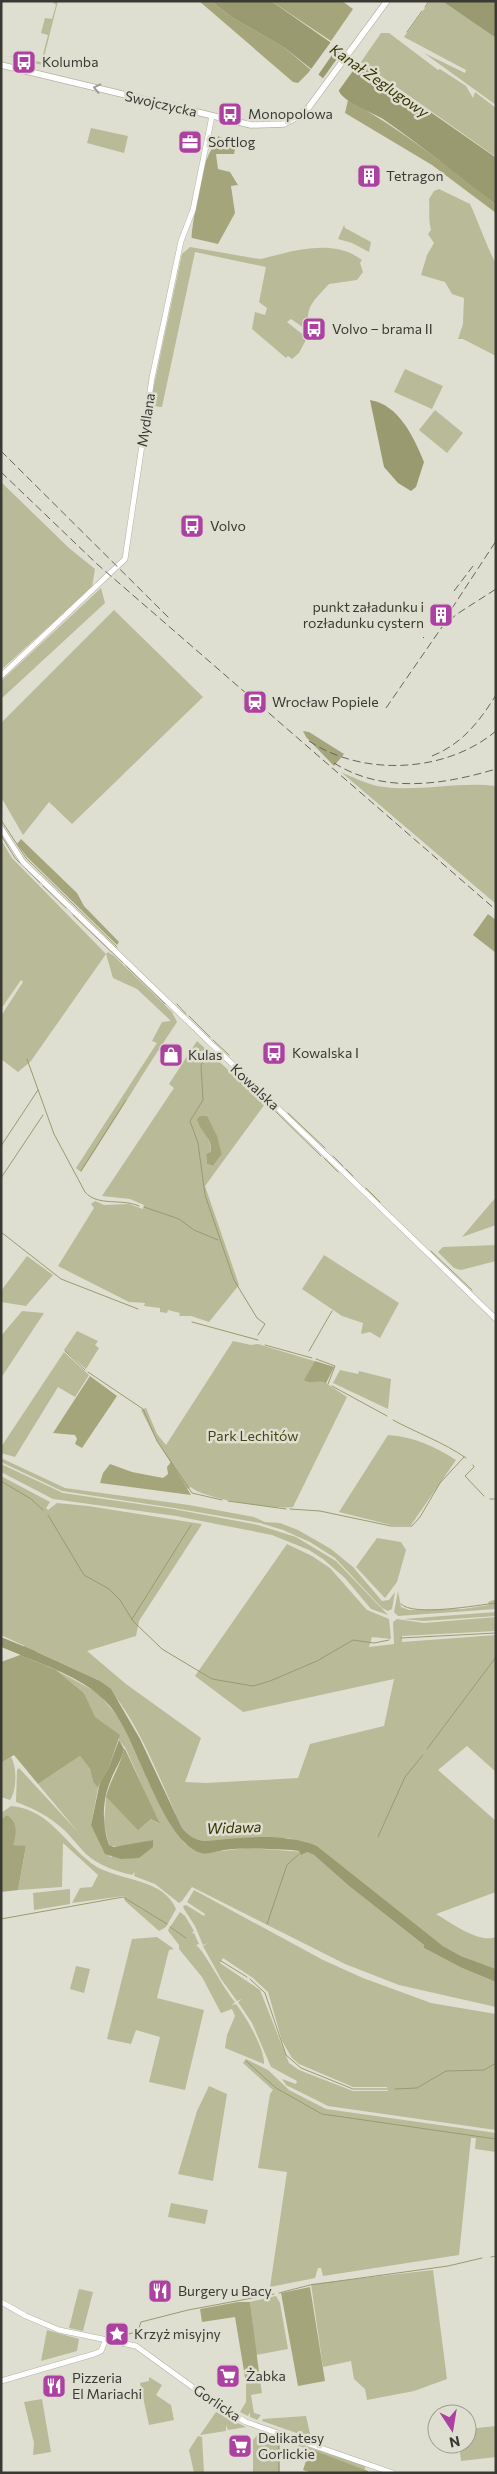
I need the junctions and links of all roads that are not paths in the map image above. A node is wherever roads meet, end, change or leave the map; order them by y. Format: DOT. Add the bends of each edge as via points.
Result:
graph roads {
  1 [pos="386,1"];
  2 [pos="1,65"];
  3 [pos="212,116"];
  4 [pos="1,676"];
  5 [pos="1,828"];
  6 [pos="496,1319"];
  7 [pos="1,2302"];
  8 [pos="106,2339"];
  9 [pos="1,2381"];
  10 [pos="393,2473"];
  1 -- 3 [label="main road, Swojczycka" via="315,102 297,117 284,124 254,126"];
  3 -- 2 [label="main road, Swojczycka, one-way"];
  3 -- 4 [label="street, Mydlana" via="152,378 125,559"];
  5 -- 6 [label="street, Kowalska" via="23,862"];
  7 -- 8 [label="street, Gorlicka" via="48,2326"];
  8 -- 9 [label="street" via="100,2351 94,2354"];
  8 -- 10 [label="street, Gorlicka" via="139,2347 213,2402 246,2422"];
}
